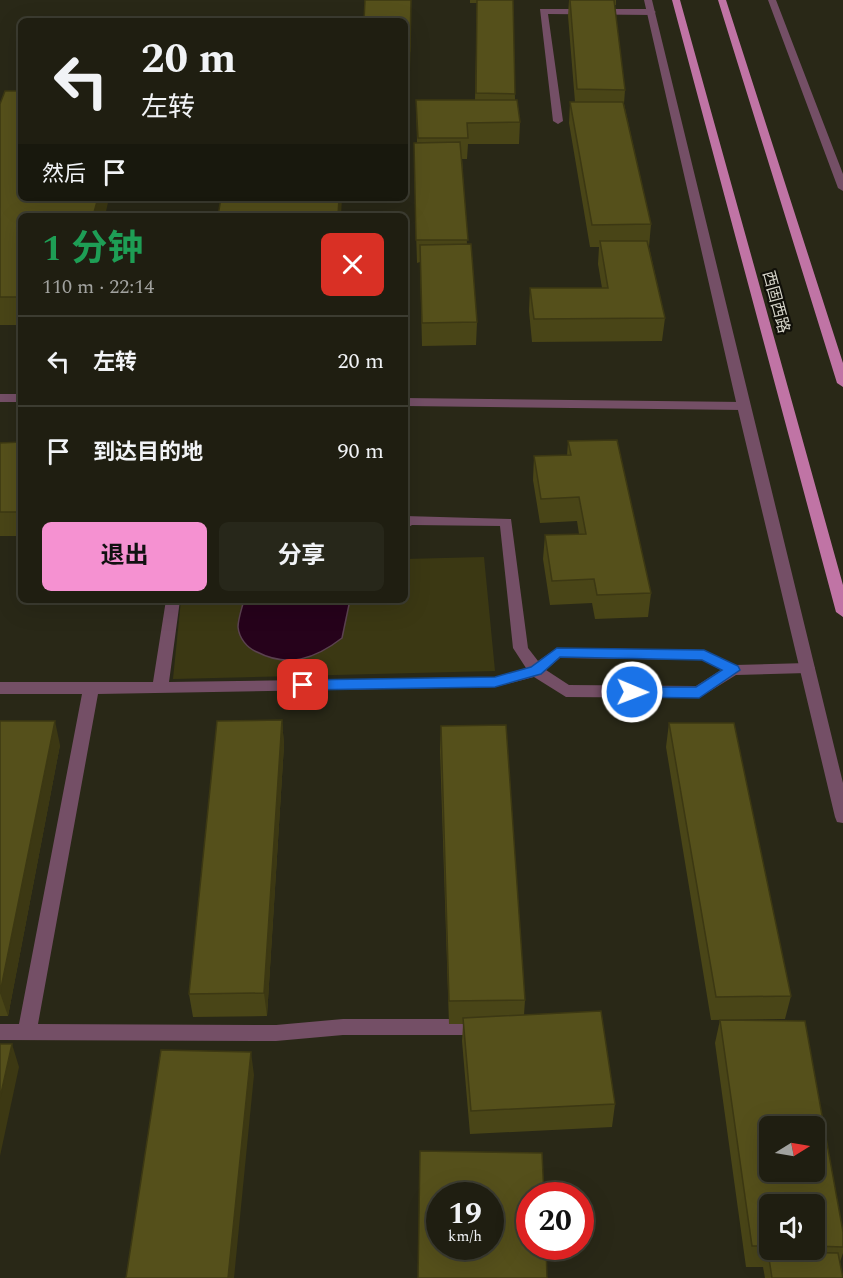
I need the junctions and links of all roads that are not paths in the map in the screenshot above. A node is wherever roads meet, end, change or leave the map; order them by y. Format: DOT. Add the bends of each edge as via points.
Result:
graph roads {
  1 [pos="676,0"];
  2 [pos="722,0"];
  3 [pos="772,0"];
  4 [pos="649,6"];
  5 [pos="558,122"];
  6 [pos="843,188"];
  7 [pos="843,383"];
  8 [pos="0,398"];
  9 [pos="18,398"];
  10 [pos="408,402"];
  11 [pos="743,406"];
  12 [pos="408,520"];
  13 [pos="173,603"];
  14 [pos="843,612"];
  15 [pos="807,668"];
  16 [pos="536,670"];
  17 [pos="733,670"];
  18 [pos="0,687"];
  19 [pos="90,688"];
  20 [pos="160,688"];
  21 [pos="843,817"];
  22 [pos="498,1027"];
  23 [pos="0,1032"];
  24 [pos="27,1032"];
  1 -- 14 [label="main road, 西固西路"];
  2 -- 7 [label="main road, 西固西路"];
  3 -- 6 [label="street"];
  4 -- 5 [label="street" via="543,11"];
  4 -- 11 [label="street"];
  8 -- 9 [label="street"];
  10 -- 11 [label="street"];
  11 -- 15 [label="street"];
  12 -- 16 [label="street" via="506,522 520,648"];
  13 -- 20 [label="street"];
  15 -- 17 [label="street"];
  15 -- 21 [label="street"];
  16 -- 17 [label="street" via="557,652 704,655"];
  16 -- 17 [label="street" via="566,691 699,693"];
  16 -- 20 [label="street" via="495,682"];
  18 -- 19 [label="street"];
  19 -- 20 [label="street"];
  19 -- 24 [label="street"];
  22 -- 24 [label="street" via="344,1027 276,1033"];
  23 -- 24 [label="street"];
}
